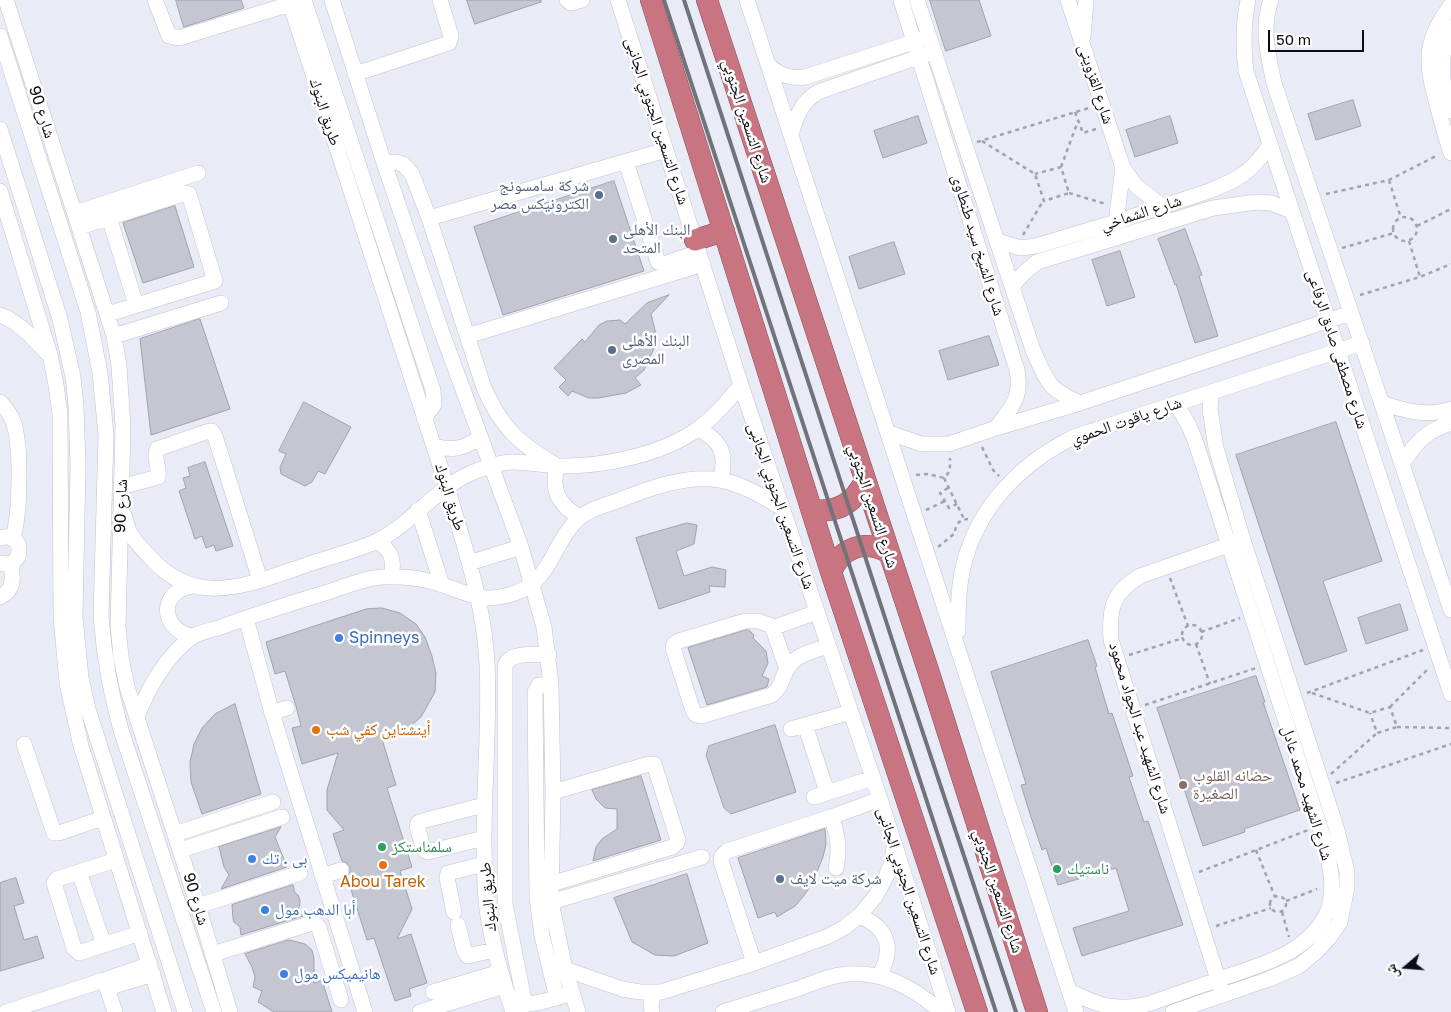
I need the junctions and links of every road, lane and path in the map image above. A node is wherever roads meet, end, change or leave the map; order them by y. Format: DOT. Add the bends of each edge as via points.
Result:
graph roads {
  1 [pos="6,0"];
  2 [pos="156,0"];
  3 [pos="332,0"];
  4 [pos="440,0"];
  5 [pos="567,0"];
  6 [pos="582,0"];
  7 [pos="618,0"];
  8 [pos="651,0"];
  9 [pos="707,0"];
  10 [pos="747,0"];
  11 [pos="901,0"];
  12 [pos="918,0"];
  13 [pos="1068,0"];
  14 [pos="1086,0"];
  15 [pos="1248,0"];
  16 [pos="1271,0"];
  17 [pos="294,1"];
  18 [pos="1451,5"];
  19 [pos="1451,27"];
  20 [pos="0,36"];
  21 [pos="930,36"];
  22 [pos="914,42"];
  23 [pos="1082,43"];
  24 [pos="934,52"];
  25 [pos="919,57"];
  26 [pos="768,65"];
  27 [pos="355,74"];
  28 [pos="1102,104"];
  29 [pos="1451,111"];
  30 [pos="1075,112"];
  31 [pos="1078,121"];
  32 [pos="1109,125"];
  33 [pos="0,129"];
  34 [pos="791,136"];
  35 [pos="982,141"];
  36 [pos="1270,144"];
  37 [pos="966,146"];
  38 [pos="666,150"];
  39 [pos="1450,151"];
  40 [pos="626,162"];
  41 [pos="384,164"];
  42 [pos="1061,166"];
  43 [pos="1123,168"];
  44 [pos="198,173"];
  45 [pos="1035,174"];
  46 [pos="1389,180"];
  47 [pos="1069,193"];
  48 [pos="1312,196"];
  49 [pos="1,200"];
  50 [pos="1044,201"];
  51 [pos="1162,206"];
  52 [pos="1451,210"];
  53 [pos="1292,211"];
  54 [pos="1117,215"];
  55 [pos="109,217"];
  56 [pos="429,218"];
  57 [pos="1401,218"];
  58 [pos="77,220"];
  59 [pos="1417,226"];
  60 [pos="724,231"];
  61 [pos="1394,233"];
  62 [pos="997,241"];
  63 [pos="1409,241"];
  64 [pos="1015,247"];
  65 [pos="1049,250"];
  66 [pos="1330,251"];
  67 [pos="699,252"];
  68 [pos="1451,264"];
  69 [pos="1420,277"];
  70 [pos="1013,285"];
  71 [pos="1347,299"];
  72 [pos="221,303"];
  73 [pos="136,305"];
  74 [pos="1352,313"];
  75 [pos="108,314"];
  76 [pos="0,315"];
  77 [pos="1329,322"];
  78 [pos="114,336"];
  79 [pos="467,336"];
  80 [pos="1362,343"];
  81 [pos="1338,351"];
  82 [pos="50,355"];
  83 [pos="483,383"];
  84 [pos="741,385"];
  85 [pos="463,390"];
  86 [pos="1211,393"];
  87 [pos="0,402"];
  88 [pos="1080,403"];
  89 [pos="1176,403"];
  90 [pos="1382,403"];
  91 [pos="1451,409"];
  92 [pos="1451,423"];
  93 [pos="996,428"];
  94 [pos="698,429"];
  95 [pos="889,433"];
  96 [pos="978,435"];
  97 [pos="480,437"];
  98 [pos="949,444"];
  99 [pos="434,446"];
  100 [pos="1402,464"];
  101 [pos="490,466"];
  102 [pos="556,466"];
  103 [pos="901,471"];
  104 [pos="944,478"];
  105 [pos="720,480"];
  106 [pos="865,482"];
  107 [pos="1007,485"];
  108 [pos="121,487"];
  109 [pos="447,487"];
  110 [pos="948,488"];
  111 [pos="945,501"];
  112 [pos="120,504"];
  113 [pos="957,504"];
  114 [pos="782,508"];
  115 [pos="418,510"];
  116 [pos="813,510"];
  117 [pos="915,515"];
  118 [pos="579,517"];
  119 [pos="983,517"];
  120 [pos="964,519"];
  121 [pos="6,538"];
  122 [pos="1243,540"];
  123 [pos="377,541"];
  124 [pos="1229,546"];
  125 [pos="521,547"];
  126 [pos="936,549"];
  127 [pos="889,553"];
  128 [pos="6,563"];
  129 [pos="470,563"];
  130 [pos="1166,567"];
  131 [pos="831,572"];
  132 [pos="391,576"];
  133 [pos="260,580"];
  134 [pos="533,584"];
  135 [pos="1447,584"];
  136 [pos="442,585"];
  137 [pos="192,586"];
  138 [pos="0,597"];
  139 [pos="478,598"];
  140 [pos="1451,610"];
  141 [pos="817,612"];
  142 [pos="1251,614"];
  143 [pos="246,618"];
  144 [pos="772,626"];
  145 [pos="1188,626"];
  146 [pos="1201,632"];
  147 [pos="194,636"];
  148 [pos="1182,638"];
  149 [pos="958,643"];
  150 [pos="1196,644"];
  151 [pos="828,646"];
  152 [pos="1437,651"];
  153 [pos="549,655"];
  154 [pos="1117,658"];
  155 [pos="1266,664"];
  156 [pos="786,669"];
  157 [pos="1210,684"];
  158 [pos="551,685"];
  159 [pos="1310,692"];
  160 [pos="1451,694"];
  161 [pos="1293,696"];
  162 [pos="1390,707"];
  163 [pos="287,708"];
  164 [pos="1133,709"];
  165 [pos="851,712"];
  166 [pos="272,713"];
  167 [pos="1370,713"];
  168 [pos="137,716"];
  169 [pos="1304,727"];
  170 [pos="1397,727"];
  171 [pos="1451,728"];
  172 [pos="1289,733"];
  173 [pos="1377,733"];
  174 [pos="24,744"];
  175 [pos="1451,744"];
  176 [pos="873,778"];
  177 [pos="1323,784"];
  178 [pos="553,792"];
  179 [pos="880,799"];
  180 [pos="273,802"];
  181 [pos="484,805"];
  182 [pos="282,817"];
  183 [pos="831,817"];
  184 [pos="102,818"];
  185 [pos="1319,826"];
  186 [pos="176,834"];
  187 [pos="484,838"];
  188 [pos="895,845"];
  189 [pos="180,850"];
  190 [pos="1256,850"];
  191 [pos="702,858"];
  192 [pos="116,860"];
  193 [pos="484,864"];
  194 [pos="836,868"];
  195 [pos="341,870"];
  196 [pos="79,872"];
  197 [pos="300,873"];
  198 [pos="322,876"];
  199 [pos="1186,878"];
  200 [pos="551,884"];
  201 [pos="1331,884"];
  202 [pos="1276,897"];
  203 [pos="1286,901"];
  204 [pos="551,902"];
  205 [pos="198,906"];
  206 [pos="1271,908"];
  207 [pos="1282,912"];
  208 [pos="859,916"];
  209 [pos="1202,931"];
  210 [pos="140,933"];
  211 [pos="104,945"];
  212 [pos="494,950"];
  213 [pos="1293,950"];
  214 [pos="213,954"];
  215 [pos="754,963"];
  216 [pos="151,969"];
  217 [pos="565,969"];
  218 [pos="879,976"];
  219 [pos="502,979"];
  220 [pos="1218,979"];
  221 [pos="105,984"];
  222 [pos="1069,991"];
  223 [pos="433,992"];
  224 [pos="654,992"];
  225 [pos="572,993"];
  226 [pos="1222,994"];
  227 [pos="557,998"];
  228 [pos="341,1000"];
  229 [pos="543,1007"];
  230 [pos="516,1008"];
  231 [pos="6,1012"];
  232 [pos="114,1012"];
  233 [pos="164,1012"];
  234 [pos="185,1012"];
  235 [pos="214,1012"];
  236 [pos="230,1012"];
  237 [pos="365,1012"];
  238 [pos="420,1012"];
  239 [pos="578,1012"];
  240 [pos="652,1012"];
  241 [pos="723,1012"];
  242 [pos="941,1012"];
  243 [pos="948,1012"];
  244 [pos="977,1012"];
  245 [pos="1037,1012"];
  246 [pos="1076,1012"];
  247 [pos="1173,1012"];
  1 -- 58 [label="street, شارع 90"];
  2 -- 17 [label="street" via="169,36 179,38"];
  3 -- 27 [label="street"];
  4 -- 27 [label="street" via="451,36 449,44"];
  5 -- 6 [label="street" via="571,3"];
  7 -- 38 [label="street, شارع التسعين الجنوبي الجانبى"];
  8 -- 60 [label="highway"];
  9 -- 106 [label="highway, شارع التسعين الجنوبي"];
  10 -- 26 [label="street"];
  11 -- 22 [label="street, شارع الشيخ سيد طنطاوى"];
  12 -- 21 [label="street, شارع الشيخ سيد طنطاوى"];
  13 -- 23 [label="street, شارع القزوينى"];
  14 -- 23 [label="street"];
  15 -- 36 [label="street, شارع مصطفى صادق الرفاعى" via="1244,16 1246,71"];
  16 -- 48 [label="street, شارع مصطفى صادق الرفاعى" via="1266,13 1268,56"];
  17 -- 99 [label="street, طريق البنوك"];
  18 -- 39 [label="street" via="1434,34 1429,59 1430,76"];
  19 -- 29 [label="street" via="1442,62"];
  20 -- 235 [label="street" via="85,304 100,373 106,435 101,616 113,702"];
  21 -- 22 [label="street"];
  21 -- 24 [label="street, شارع الشيخ سيد طنطاوى"];
  22 -- 25 [label="street, شارع الشيخ سيد طنطاوى"];
  22 -- 26 [label="street" via="805,77 781,75"];
  23 -- 28 [label="street, شارع القزوينى"];
  24 -- 25 [label="street"];
  24 -- 37 [label="street, شارع الشيخ سيد طنطاوى"];
  25 -- 34 [label="street" via="818,92 798,112"];
  25 -- 93 [label="street, شارع الشيخ سيد طنطاوى" via="1017,370 1016,400"];
  26 -- 34 [label="street"];
  27 -- 41 [label="street"];
  28 -- 30 [label="path"];
  28 -- 32 [label="street, شارع القزوينى"];
  30 -- 31 [label="path"];
  30 -- 35 [label="path"];
  31 -- 32 [label="path" via="1083,133"];
  31 -- 42 [label="path"];
  32 -- 43 [label="street, شارع القزوينى"];
  33 -- 234 [label="street" via="60,319 73,377 78,465 75,617 84,694"];
  34 -- 95 [label="street"];
  35 -- 37 [label="path"];
  35 -- 45 [label="path"];
  36 -- 51 [label="street, شارع الشماخي" via="1250,170 1237,178"];
  36 -- 53 [label="street, شارع مصطفى صادق الرفاعى"];
  37 -- 62 [label="street, شارع الشيخ سيد طنطاوى"];
  38 -- 40 [label="street"];
  38 -- 67 [label="street, شارع التسعين الجنوبي الجانبى"];
  39 -- 46 [label="path"];
  40 -- 56 [label="street"];
  40 -- 67 [label="street" via="658,262 663,264"];
  41 -- 56 [label="street" via="399,162 410,170"];
  41 -- 85 [label="street"];
  42 -- 45 [label="path"];
  42 -- 47 [label="path"];
  43 -- 51 [label="street, شارع القزوينى" via="1136,186"];
  43 -- 54 [label="street, شارع القزوينى"];
  44 -- 58 [label="street"];
  45 -- 50 [label="path"];
  46 -- 48 [label="path"];
  46 -- 57 [label="path"];
  47 -- 50 [label="path"];
  47 -- 54 [label="path"];
  48 -- 66 [label="street, شارع مصطفى صادق الرفاعى"];
  49 -- 82 [label="street"];
  50 -- 64 [label="path"];
  51 -- 54 [label="street, شارع الشماخي"];
  52 -- 59 [label="path"];
  53 -- 65 [label="street, شارع الشماخي" via="1257,202 1213,208"];
  53 -- 77 [label="street, شارع مصطفى صادق الرفاعى"];
  54 -- 65 [label="street, شارع الشماخي"];
  55 -- 58 [label="street"];
  55 -- 73 [label="street"];
  55 -- 73 [label="street" via="189,194 215,281"];
  56 -- 79 [label="street"];
  57 -- 59 [label="path" via="1412,220"];
  57 -- 61 [label="path" via="1395,222"];
  58 -- 75 [label="street, شارع 90"];
  59 -- 63 [label="path" via="1415,237"];
  60 -- 67 [label="highway"];
  60 -- 116 [label="highway"];
  61 -- 63 [label="path" via="1402,241"];
  61 -- 66 [label="path"];
  62 -- 64 [label="street, شارع الشماخي"];
  62 -- 70 [label="street, شارع الشيخ سيد طنطاوى"];
  63 -- 69 [label="path"];
  64 -- 65 [label="street, شارع الشماخي"];
  65 -- 70 [label="street, شارع الشماخي"];
  66 -- 71 [label="street, شارع مصطفى صادق الرفاعى"];
  67 -- 79 [label="street"];
  67 -- 84 [label="street, شارع التسعين الجنوبي الجانبى"];
  68 -- 69 [label="path"];
  69 -- 71 [label="path"];
  70 -- 88 [label="street, شارع الشيخ سيد طنطاوى" via="1033,350 1047,380 1062,395"];
  71 -- 74 [label="street, شارع مصطفى صادق الرفاعى"];
  72 -- 78 [label="street"];
  73 -- 75 [label="street"];
  74 -- 77 [label="street, شارع ياقوت الحموي"];
  74 -- 80 [label="street, شارع مصطفى صادق الرفاعى"];
  75 -- 78 [label="street, شارع 90"];
  76 -- 82 [label="street" via="19,325"];
  77 -- 81 [label="street, شارع مصطفى صادق الرفاعى"];
  77 -- 88 [label="street, شارع ياقوت الحموي"];
  78 -- 108 [label="street, شارع 90" via="122,396"];
  79 -- 83 [label="street"];
  80 -- 81 [label="street, شارع ياقوت الحموي"];
  80 -- 90 [label="street, شارع مصطفى صادق الرفاعى"];
  81 -- 86 [label="street, شارع ياقوت الحموي"];
  81 -- 152 [label="street, شارع مصطفى صادق الرفاعى"];
  82 -- 184 [label="street" via="60,414 63,650 73,715"];
  83 -- 85 [label="street"];
  83 -- 102 [label="street" via="510,432"];
  84 -- 94 [label="street"];
  84 -- 114 [label="street, شارع التسعين الجنوبي الجانبى"];
  85 -- 97 [label="street"];
  86 -- 89 [label="street, شارع ياقوت الحموي"];
  86 -- 122 [label="street, شارع الشهيد محمد عادل" via="1216,448"];
  87 -- 121 [label="street" via="10,414 17,440 18,509"];
  88 -- 93 [label="street, شارع ياقوت الحموي"];
  89 -- 107 [label="street, شارع ياقوت الحموي" via="1066,441 1032,463"];
  89 -- 124 [label="street, شارع الشهيد محمد عادل" via="1190,426"];
  90 -- 91 [label="street" via="1413,413"];
  90 -- 100 [label="street, شارع مصطفى صادق الرفاعى"];
  92 -- 100 [label="street" via="1420,439"];
  93 -- 96 [label="street, شارع ياقوت الحموي"];
  94 -- 102 [label="street" via="674,443 637,455 597,463"];
  94 -- 105 [label="street" via="709,434 718,444 724,468"];
  95 -- 98 [label="street, شارع ياقوت الحموي" via="922,444"];
  95 -- 103 [label="street"];
  96 -- 98 [label="street, شارع ياقوت الحموي"];
  96 -- 107 [label="path" via="993,470"];
  97 -- 99 [label="street" via="467,446 452,450"];
  97 -- 101 [label="street"];
  98 -- 104 [label="path" via="950,469"];
  99 -- 109 [label="street, طريق البنوك"];
  100 -- 135 [label="street, شارع مصطفى صادق الرفاعى"];
  101 -- 102 [label="street" via="511,462"];
  101 -- 109 [label="street"];
  101 -- 125 [label="street"];
  102 -- 118 [label="street" via="554,478 560,502"];
  103 -- 104 [label="path" via="906,475 928,474"];
  103 -- 117 [label="street"];
  104 -- 110 [label="path"];
  105 -- 114 [label="street" via="744,487"];
  105 -- 118 [label="street" via="685,480 630,496"];
  106 -- 116 [label="highway" via="848,503 831,510"];
  106 -- 127 [label="highway, شارع التسعين الجنوبي"];
  107 -- 119 [label="street, شارع ياقوت الحموي"];
  108 -- 112 [label="street, شارع 90"];
  108 -- 133 [label="street" via="158,477 157,449 212,431"];
  109 -- 115 [label="street"];
  109 -- 129 [label="street, طريق البنوك"];
  110 -- 111 [label="path" via="940,493"];
  110 -- 113 [label="path"];
  111 -- 113 [label="path" via="949,508"];
  111 -- 117 [label="path"];
  112 -- 137 [label="street" via="130,534 160,569"];
  112 -- 168 [label="street, شارع 90" via="118,626 127,687"];
  113 -- 120 [label="path"];
  114 -- 141 [label="street, شارع التسعين الجنوبي الجانبى"];
  115 -- 123 [label="street"];
  115 -- 136 [label="street"];
  116 -- 131 [label="highway"];
  117 -- 149 [label="street"];
  118 -- 134 [label="street"];
  119 -- 120 [label="path"];
  119 -- 149 [label="street, شارع ياقوت الحموي" via="971,542 961,578"];
  120 -- 126 [label="path" via="958,522 955,533"];
  121 -- 128 [label="street" via="19,545 19,553 18,557"];
  122 -- 124 [label="street, شارع الشهيد عبد الجواد محمود"];
  122 -- 161 [label="street, شارع الشهيد محمد عادل"];
  123 -- 132 [label="street" via="393,559"];
  123 -- 133 [label="street"];
  124 -- 130 [label="street, شارع الشهيد عبد الجواد محمود"];
  124 -- 142 [label="street, شارع الشهيد محمد عادل"];
  125 -- 129 [label="street"];
  125 -- 134 [label="street"];
  127 -- 131 [label="highway" via="874,546 858,546 844,553"];
  127 -- 245 [label="highway, شارع التسعين الجنوبي"];
  128 -- 138 [label="street" via="12,585"];
  129 -- 139 [label="street, طريق البنوك"];
  130 -- 145 [label="path"];
  130 -- 154 [label="street, شارع الشهيد عبد الجواد محمود" via="1140,576 1126,584 1117,595 1110,624"];
  131 -- 244 [label="highway"];
  132 -- 136 [label="street"];
  132 -- 143 [label="street" via="350,585"];
  133 -- 137 [label="street" via="232,588"];
  134 -- 139 [label="street" via="498,597"];
  134 -- 153 [label="street"];
  135 -- 140 [label="street, شارع مصطفى صادق الرفاعى"];
  136 -- 139 [label="street"];
  137 -- 147 [label="street" via="179,590 167,609 175,630"];
  139 -- 181 [label="street, طريق البنوك" via="487,665"];
  141 -- 144 [label="street" via="783,626"];
  141 -- 151 [label="street, شارع التسعين الجنوبي الجانبى"];
  142 -- 146 [label="path"];
  142 -- 155 [label="street, شارع الشهيد محمد عادل"];
  143 -- 147 [label="street"];
  143 -- 166 [label="street"];
  144 -- 156 [label="street"];
  144 -- 156 [label="street" via="745,621 679,641 672,648 693,711 701,716 772,696 779,688"];
  145 -- 146 [label="path" via="1196,626"];
  145 -- 148 [label="path"];
  146 -- 150 [label="path" via="1202,637"];
  147 -- 168 [label="street" via="158,673"];
  148 -- 150 [label="path" via="1188,644"];
  148 -- 154 [label="path"];
  149 -- 222 [label="street"];
  150 -- 157 [label="path"];
  151 -- 156 [label="street" via="796,657"];
  151 -- 165 [label="street, شارع التسعين الجنوبي الجانبى"];
  152 -- 159 [label="path"];
  152 -- 160 [label="street, شارع مصطفى صادق الرفاعى"];
  152 -- 162 [label="path"];
  153 -- 158 [label="street"];
  153 -- 230 [label="street" via="512,657 505,666 505,904"];
  154 -- 164 [label="street, شارع الشهيد عبد الجواد محمود"];
  155 -- 157 [label="path"];
  155 -- 172 [label="street, شارع الشهيد محمد عادل"];
  157 -- 164 [label="path"];
  158 -- 178 [label="street"];
  158 -- 227 [label="street" via="540,685 535,692 536,877 542,936"];
  159 -- 161 [label="path"];
  159 -- 167 [label="path"];
  161 -- 169 [label="street, شارع الشهيد محمد عادل"];
  162 -- 167 [label="path"];
  162 -- 170 [label="path"];
  163 -- 166 [label="street"];
  164 -- 199 [label="street, شارع الشهيد عبد الجواد محمود"];
  165 -- 176 [label="street, شارع التسعين الجنوبي الجانبى"];
  165 -- 176 [label="street" via="798,727 821,795"];
  166 -- 198 [label="street"];
  167 -- 173 [label="path"];
  168 -- 186 [label="street, شارع 90"];
  169 -- 172 [label="street"];
  169 -- 177 [label="street, شارع الشهيد محمد عادل"];
  170 -- 171 [label="path"];
  170 -- 173 [label="path"];
  172 -- 185 [label="street, شارع الشهيد محمد عادل"];
  173 -- 177 [label="path"];
  174 -- 184 [label="street" via="54,833"];
  175 -- 177 [label="path"];
  176 -- 179 [label="street, شارع التسعين الجنوبي الجانبى"];
  177 -- 226 [label="street, شارع الشهيد محمد عادل" via="1347,872 1340,922 1316,952 1299,966"];
  178 -- 200 [label="street"];
  178 -- 200 [label="street" via="654,764 678,840 672,847"];
  179 -- 183 [label="street"];
  179 -- 188 [label="street, شارع التسعين الجنوبي الجانبى"];
  180 -- 186 [label="street"];
  181 -- 187 [label="street, طريق البنوك"];
  181 -- 187 [label="street" via="422,821 417,826 423,848 428,852"];
  182 -- 189 [label="street"];
  183 -- 194 [label="street" via="838,833"];
  183 -- 215 [label="street" via="727,851 722,856"];
  184 -- 192 [label="street"];
  185 -- 190 [label="path"];
  185 -- 201 [label="street, شارع الشهيد محمد عادل" via="1328,855"];
  186 -- 189 [label="street, شارع 90"];
  187 -- 193 [label="street, طريق البنوك"];
  188 -- 208 [label="street" via="886,877"];
  188 -- 243 [label="street, شارع التسعين الجنوبي الجانبى"];
  189 -- 205 [label="street, شارع 90"];
  190 -- 199 [label="path"];
  190 -- 202 [label="path"];
  191 -- 204 [label="street"];
  192 -- 196 [label="street"];
  192 -- 210 [label="street"];
  193 -- 212 [label="street, طريق البنوك"];
  193 -- 212 [label="street" via="448,873 447,878 464,950 468,956"];
  195 -- 198 [label="street"];
  196 -- 211 [label="street"];
  196 -- 211 [label="street" via="54,882 74,948 79,952"];
  197 -- 205 [label="street"];
  198 -- 237 [label="street"];
  199 -- 209 [label="street, شارع الشهيد عبد الجواد محمود"];
  200 -- 204 [label="street"];
  201 -- 203 [label="path"];
  201 -- 213 [label="street, شارع الشهيد محمد عادل" via="1326,915 1310,938"];
  202 -- 203 [label="path"];
  202 -- 206 [label="path" via="1271,900"];
  203 -- 207 [label="path"];
  204 -- 217 [label="street"];
  205 -- 214 [label="street, شارع 90"];
  206 -- 207 [label="path"];
  206 -- 209 [label="path"];
  207 -- 213 [label="path"];
  208 -- 215 [label="street" via="829,936"];
  208 -- 218 [label="street" via="871,920 886,940 886,965"];
  209 -- 220 [label="street, شارع الشهيد عبد الجواد محمود"];
  210 -- 211 [label="street"];
  210 -- 216 [label="street"];
  212 -- 219 [label="street, طريق البنوك"];
  213 -- 220 [label="street, شارع الشهيد محمد عادل"];
  214 -- 228 [label="street" via="312,922 319,928"];
  214 -- 236 [label="street, شارع 90"];
  215 -- 224 [label="street"];
  216 -- 221 [label="street"];
  216 -- 233 [label="street"];
  217 -- 224 [label="street" via="622,989"];
  217 -- 225 [label="street"];
  218 -- 241 [label="street" via="839,975"];
  218 -- 242 [label="street" via="920,994"];
  219 -- 223 [label="street"];
  219 -- 230 [label="street, طريق البنوك"];
  219 -- 238 [label="street"];
  220 -- 222 [label="street, شارع الشهيد محمد عادل" via="1130,1008 1102,1006"];
  220 -- 226 [label="street, شارع الشهيد عبد الجواد محمود"];
  221 -- 231 [label="street"];
  221 -- 232 [label="street"];
  222 -- 246 [label="street"];
  224 -- 240 [label="street"];
  225 -- 227 [label="street"];
  225 -- 239 [label="street"];
  226 -- 247 [label="street, شارع الشهيد محمد عادل"];
  227 -- 229 [label="street"];
  229 -- 230 [label="street"];
}
